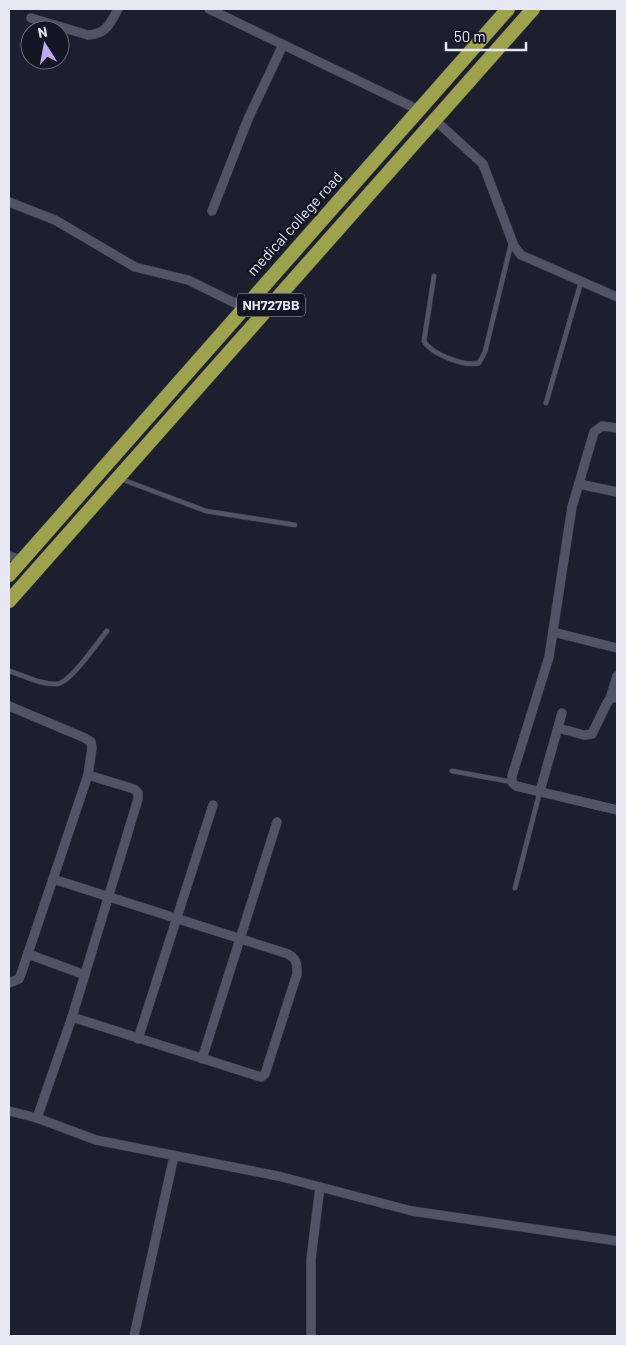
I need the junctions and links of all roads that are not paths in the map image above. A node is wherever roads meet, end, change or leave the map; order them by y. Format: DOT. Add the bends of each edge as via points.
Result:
graph roads {
  1 [pos="118,9"];
  2 [pos="209,9"];
  3 [pos="508,9"];
  4 [pos="533,9"];
  5 [pos="31,18"];
  6 [pos="283,45"];
  7 [pos="448,77"];
  8 [pos="463,88"];
  9 [pos="419,110"];
  10 [pos="435,120"];
  11 [pos="9,202"];
  12 [pos="212,211"];
  13 [pos="512,240"];
  14 [pos="434,276"];
  15 [pos="582,282"];
  16 [pos="617,297"];
  17 [pos="243,307"];
  18 [pos="546,403"];
  19 [pos="617,428"];
  20 [pos="117,478"];
  21 [pos="579,484"];
  22 [pos="617,492"];
  23 [pos="295,525"];
  24 [pos="16,558"];
  25 [pos="9,576"];
  26 [pos="9,601"];
  27 [pos="107,631"];
  28 [pos="553,632"];
  29 [pos="617,648"];
  30 [pos="9,670"];
  31 [pos="617,676"];
  32 [pos="614,698"];
  33 [pos="9,706"];
  34 [pos="562,713"];
  35 [pos="558,728"];
  36 [pos="452,771"];
  37 [pos="88,775"];
  38 [pos="512,782"];
  39 [pos="540,791"];
  40 [pos="213,805"];
  41 [pos="617,810"];
  42 [pos="277,822"];
  43 [pos="53,879"];
  44 [pos="515,888"];
  45 [pos="108,897"];
  46 [pos="176,918"];
  47 [pos="240,938"];
  48 [pos="28,954"];
  49 [pos="85,975"];
  50 [pos="9,983"];
  51 [pos="72,1017"];
  52 [pos="138,1039"];
  53 [pos="202,1059"];
  54 [pos="9,1111"];
  55 [pos="37,1118"];
  56 [pos="174,1156"];
  57 [pos="320,1187"];
  58 [pos="617,1241"];
  59 [pos="134,1336"];
  60 [pos="311,1336"];
  1 -- 5 [label="street" via="109,26 96,35"];
  2 -- 6 [label="street"];
  3 -- 7 [label="highway, medical college road / NH727BB"];
  4 -- 8 [label="highway, NH727BB"];
  6 -- 9 [label="street"];
  6 -- 12 [label="street" via="248,119"];
  7 -- 8 [label="highway"];
  7 -- 9 [label="highway, medical college road / NH727BB"];
  8 -- 10 [label="highway, NH727BB"];
  9 -- 17 [label="highway, medical college road / NH727BB"];
  10 -- 13 [label="street" via="483,164"];
  10 -- 20 [label="highway, NH727BB"];
  11 -- 17 [label="street" via="55,220 135,267 188,280"];
  13 -- 14 [label="lane" via="485,352 479,363 467,363 437,352 424,341"];
  13 -- 15 [label="street" via="526,259"];
  15 -- 16 [label="street"];
  15 -- 18 [label="lane"];
  17 -- 24 [label="highway, medical college road / NH727BB" via="208,350"];
  19 -- 21 [label="street" via="596,428"];
  20 -- 23 [label="lane" via="206,511"];
  20 -- 26 [label="highway, NH727BB"];
  21 -- 22 [label="street"];
  21 -- 28 [label="street" via="572,507"];
  24 -- 25 [label="highway, medical college road / NH727BB"];
  27 -- 30 [label="lane" via="69,677 59,684 47,684"];
  28 -- 29 [label="street"];
  28 -- 38 [label="street" via="548,664"];
  31 -- 32 [label="street"];
  32 -- 35 [label="street" via="592,734"];
  33 -- 37 [label="street" via="91,742"];
  34 -- 35 [label="street"];
  35 -- 39 [label="street"];
  36 -- 38 [label="lane"];
  37 -- 43 [label="street"];
  37 -- 45 [label="street" via="138,793"];
  38 -- 39 [label="street" via="516,786"];
  39 -- 41 [label="street"];
  39 -- 44 [label="lane"];
  40 -- 46 [label="street"];
  42 -- 47 [label="street"];
  43 -- 45 [label="street"];
  43 -- 48 [label="street"];
  45 -- 46 [label="street"];
  45 -- 49 [label="street"];
  46 -- 47 [label="street"];
  46 -- 52 [label="street"];
  47 -- 53 [label="street"];
  47 -- 53 [label="street" via="294,957 297,974 265,1074 256,1077"];
  48 -- 49 [label="street"];
  48 -- 50 [label="street" via="19,979"];
  49 -- 51 [label="street"];
  51 -- 52 [label="street"];
  51 -- 55 [label="street"];
  52 -- 53 [label="street"];
  54 -- 55 [label="street"];
  55 -- 56 [label="street" via="96,1140"];
  56 -- 57 [label="street"];
  56 -- 59 [label="street"];
  57 -- 58 [label="street" via="422,1213"];
  57 -- 60 [label="street" via="311,1259"];
}
